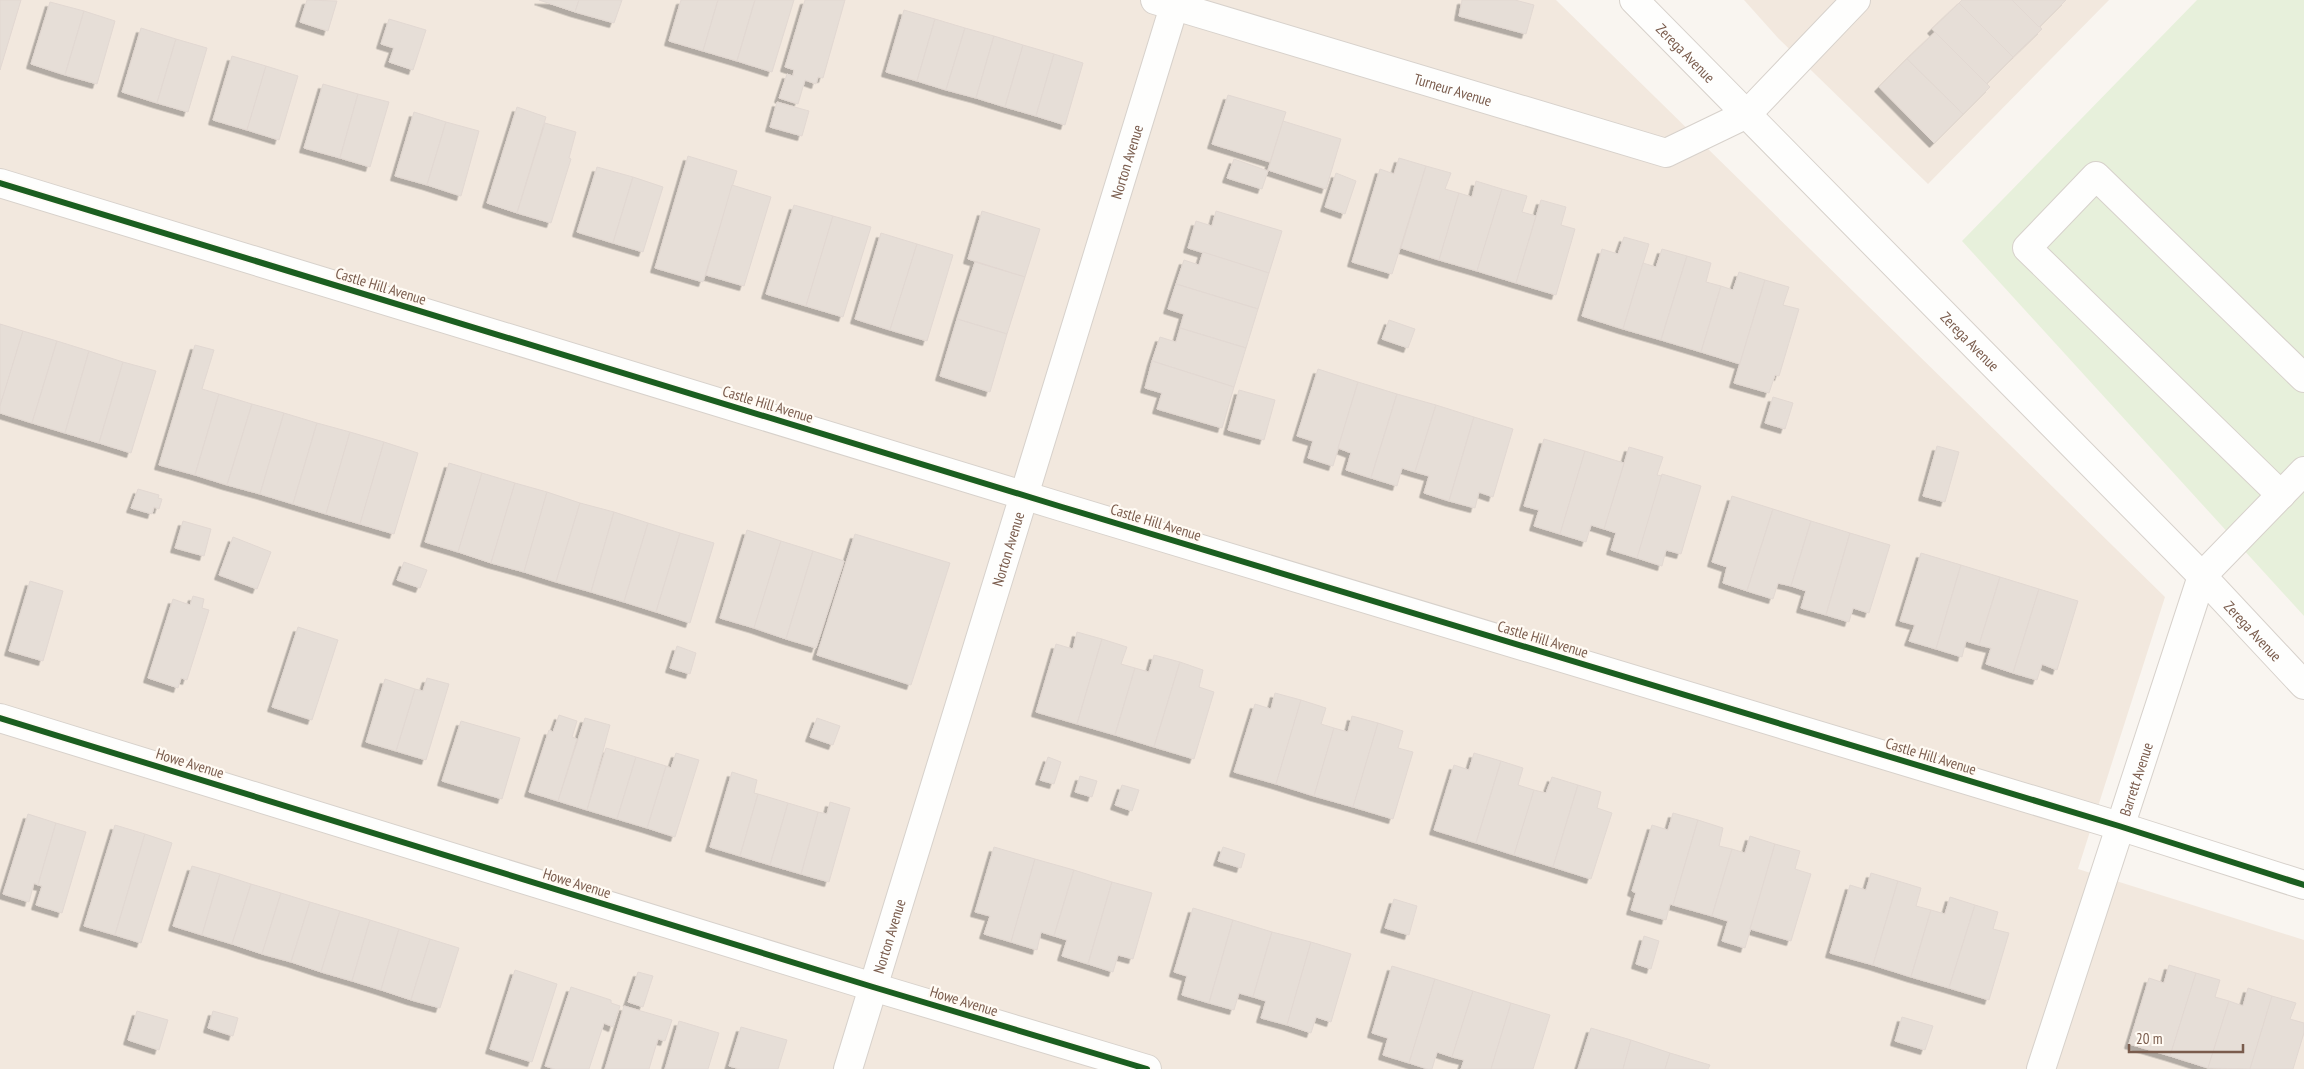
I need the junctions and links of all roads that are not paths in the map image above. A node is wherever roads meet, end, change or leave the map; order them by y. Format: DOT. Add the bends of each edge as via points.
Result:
graph roads {
  1 [pos="1634,0"];
  2 [pos="1856,0"];
  3 [pos="1168,2"];
  4 [pos="1747,114"];
  5 [pos="0,184"];
  6 [pos="2304,378"];
  7 [pos="2304,471"];
  8 [pos="2281,495"];
  9 [pos="1025,496"];
  10 [pos="2202,576"];
  11 [pos="2304,685"];
  12 [pos="0,718"];
  13 [pos="2119,826"];
  14 [pos="2304,885"];
  15 [pos="873,987"];
  16 [pos="848,1069"];
  17 [pos="1147,1069"];
  18 [pos="2041,1069"];
  1 -- 4 [label="street, Zerega Avenue"];
  2 -- 4 [label="street"];
  3 -- 4 [label="street, Turneur Avenue" via="1666,153"];
  3 -- 9 [label="street, Norton Avenue"];
  4 -- 10 [label="street, Zerega Avenue"];
  5 -- 9 [label="street, Castle Hill Avenue"];
  6 -- 8 [label="street" via="2096,176 2027,248"];
  7 -- 8 [label="street"];
  8 -- 10 [label="street"];
  9 -- 13 [label="street, Castle Hill Avenue"];
  9 -- 15 [label="street, Norton Avenue"];
  10 -- 11 [label="street, Zerega Avenue"];
  10 -- 13 [label="street, Barrett Avenue"];
  12 -- 15 [label="street, Howe Avenue"];
  13 -- 14 [label="street, Castle Hill Avenue"];
  13 -- 18 [label="street, Barrett Avenue"];
  15 -- 16 [label="street, Norton Avenue"];
  15 -- 17 [label="street, Howe Avenue"];
}
